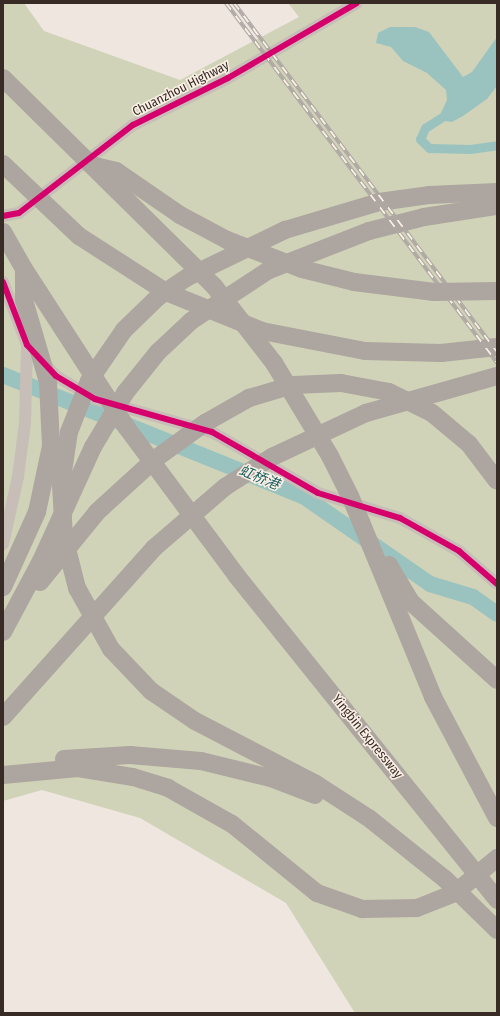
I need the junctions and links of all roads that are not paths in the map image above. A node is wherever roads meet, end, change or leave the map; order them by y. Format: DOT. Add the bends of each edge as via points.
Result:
graph roads {
  1 [pos="357,3"];
  2 [pos="3,78"];
  3 [pos="3,164"];
  4 [pos="95,166"];
  5 [pos="497,192"];
  6 [pos="497,206"];
  7 [pos="3,216"];
  8 [pos="3,232"];
  9 [pos="24,268"];
  10 [pos="3,282"];
  11 [pos="497,291"];
  12 [pos="27,345"];
  13 [pos="497,347"];
  14 [pos="497,376"];
  15 [pos="497,481"];
  16 [pos="361,522"];
  17 [pos="3,544"];
  18 [pos="497,584"];
  19 [pos="3,587"];
  20 [pos="24,594"];
  21 [pos="3,632"];
  22 [pos="497,680"];
  23 [pos="3,717"];
  24 [pos="42,769"];
  25 [pos="3,775"];
  26 [pos="348,804"];
  27 [pos="497,818"];
  28 [pos="497,858"];
  29 [pos="497,900"];
  30 [pos="497,930"];
  1 -- 7 [label="street, Chuanzhou Highway" via="228,78 133,125 19,213"];
  2 -- 4 [label="highway, bridge"];
  3 -- 13 [label="highway, bridge" via="79,236 166,292 262,331 365,351 434,353"];
  4 -- 11 [label="highway, bridge" via="116,171 169,208 222,237 302,269 407,290"];
  4 -- 16 [label="highway, bridge" via="192,262 255,336 309,418"];
  5 -- 26 [label="highway, bridge" via="379,202 285,230 188,277 153,301 124,330 88,381 69,432 61,485 64,537 77,588 111,649 151,691 195,721"];
  6 -- 20 [label="highway, bridge" via="389,225 322,247 268,270 191,321 158,352 125,393 93,447"];
  8 -- 9 [label="highway, Yingbin Expressway"];
  9 -- 19 [label="highway, bridge" via="24,300 48,382 51,446 37,512"];
  9 -- 29 [label="highway, Yingbin Expressway, bridge" via="127,428 236,575"];
  10 -- 12 [label="street"];
  12 -- 17 [label="street" via="26,415 18,477"];
  12 -- 18 [label="street" via="56,376 95,399 212,432 318,493 400,518 460,551"];
  14 -- 23 [label="highway, bridge" via="366,414 272,457 225,487 154,548"];
  15 -- 20 [label="highway, bridge" via="469,444 432,413 389,392 342,383 293,385 256,395 204,423 155,459 97,512 37,586"];
  16 -- 22 [label="highway" via="373,532 411,602"];
  16 -- 27 [label="highway" via="442,714"];
  20 -- 21 [label="highway"];
  24 -- 25 [label="highway"];
  24 -- 26 [label="highway" via="55,760 83,757 178,758 248,771 332,803"];
  24 -- 28 [label="highway, bridge" via="115,773 185,795 232,824 317,893 362,909 417,908 455,894"];
  26 -- 30 [label="highway" via="420,858"];
}
